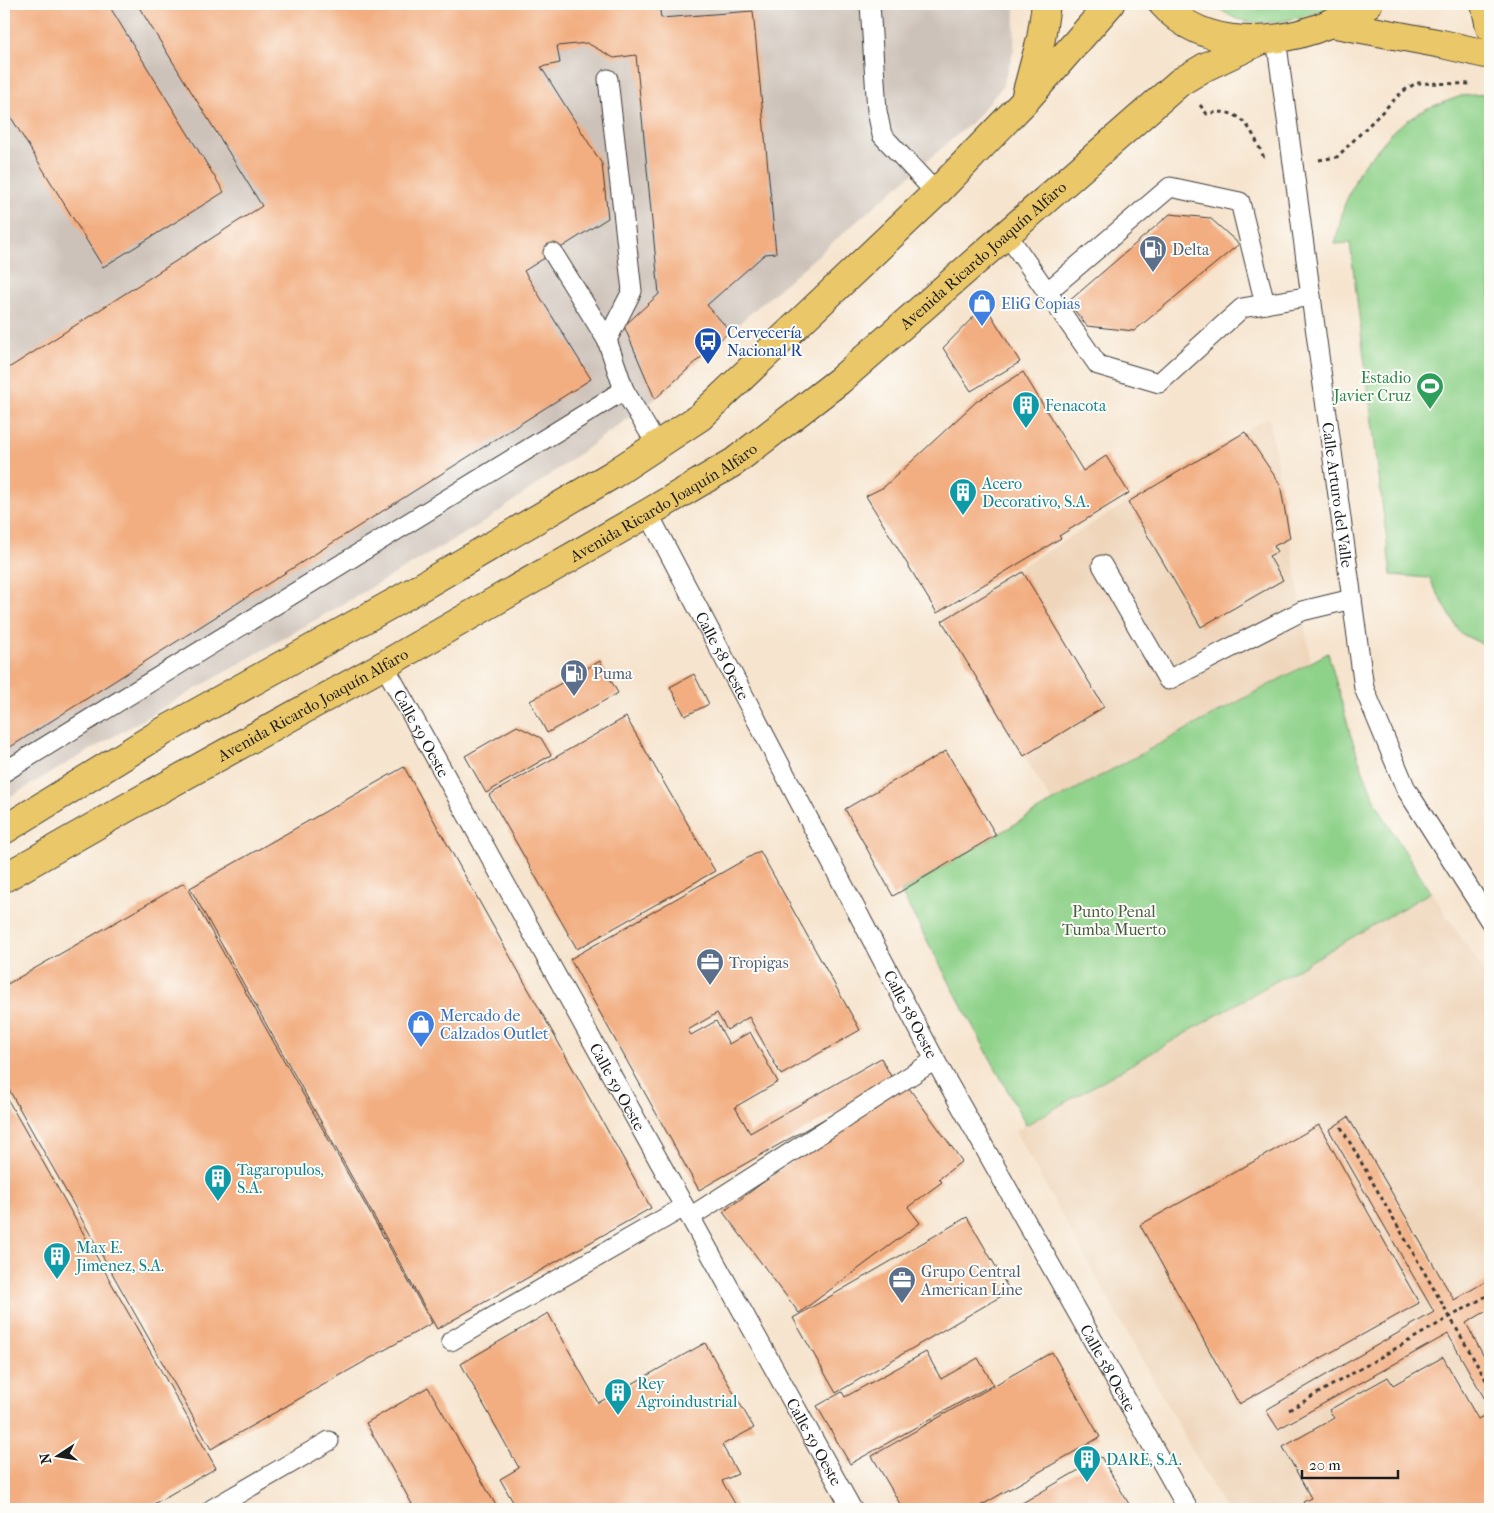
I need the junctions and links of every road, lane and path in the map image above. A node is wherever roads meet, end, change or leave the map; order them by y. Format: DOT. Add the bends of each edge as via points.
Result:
graph roads {
  1 [pos="870,4"];
  2 [pos="1046,4"];
  3 [pos="1110,4"];
  4 [pos="1163,4"];
  5 [pos="1368,4"];
  6 [pos="1485,4"];
  7 [pos="1330,23"];
  8 [pos="1490,27"];
  9 [pos="1269,39"];
  10 [pos="1490,54"];
  11 [pos="608,79"];
  12 [pos="1180,82"];
  13 [pos="1474,84"];
  14 [pos="1024,102"];
  15 [pos="1293,164"];
  16 [pos="936,194"];
  17 [pos="1006,233"];
  18 [pos="553,253"];
  19 [pos="1047,292"];
  20 [pos="1311,296"];
  21 [pos="1265,304"];
  22 [pos="607,340"];
  23 [pos="624,390"];
  24 [pos="657,445"];
  25 [pos="648,513"];
  26 [pos="1102,565"];
  27 [pos="1352,599"];
  28 [pos="384,664"];
  29 [pos="4,772"];
  30 [pos="4,830"];
  31 [pos="4,878"];
  32 [pos="1490,921"];
  33 [pos="935,1060"];
  34 [pos="1341,1127"];
  35 [pos="687,1212"];
  36 [pos="1490,1294"];
  37 [pos="1451,1317"];
  38 [pos="451,1342"];
  39 [pos="1490,1387"];
  40 [pos="1289,1410"];
  41 [pos="329,1442"];
  42 [pos="212,1509"];
  43 [pos="852,1509"];
  44 [pos="1188,1509"];
  1 -- 16 [label="lane" via="877,111 882,135"];
  2 -- 14 [label="main road" via="1041,39"];
  3 -- 14 [label="main road"];
  4 -- 9 [label="main road" via="1198,31 1220,38"];
  5 -- 7 [label="main road"];
  6 -- 8 [label="main road"];
  7 -- 9 [label="main road"];
  7 -- 10 [label="main road"];
  9 -- 12 [label="main road, Avenida Ricardo Joaquín Alfaro" via="1205,67"];
  9 -- 15 [label="lane, Calle Arturo del Valle"];
  11 -- 22 [label="lane" via="632,290"];
  12 -- 15 [label="path" via="1207,114 1220,110 1243,120 1254,133 1268,167"];
  12 -- 17 [label="main road, Avenida Ricardo Joaquín Alfaro"];
  13 -- 15 [label="path" via="1416,83 1402,92 1338,157"];
  14 -- 16 [label="main road"];
  15 -- 20 [label="lane, Calle Arturo del Valle"];
  16 -- 24 [label="main road" via="700,417"];
  17 -- 19 [label="lane"];
  17 -- 25 [label="main road, Avenida Ricardo Joaquín Alfaro" via="839,381 734,462"];
  18 -- 22 [label="lane"];
  19 -- 21 [label="lane" via="1098,365 1159,382 1242,308"];
  19 -- 21 [label="lane" via="1170,188 1240,202"];
  20 -- 21 [label="lane"];
  20 -- 27 [label="lane, Calle Arturo del Valle"];
  22 -- 23 [label="lane"];
  23 -- 24 [label="lane"];
  23 -- 29 [label="lane"];
  24 -- 30 [label="main road" via="612,475 405,596 164,731"];
  25 -- 28 [label="main road, Avenida Ricardo Joaquín Alfaro"];
  25 -- 33 [label="lane, Calle 58 Oeste"];
  26 -- 27 [label="lane" via="1168,680 1302,611"];
  27 -- 32 [label="lane, Calle Arturo del Valle" via="1364,688 1406,789"];
  28 -- 31 [label="main road, Avenida Ricardo Joaquín Alfaro"];
  28 -- 35 [label="lane, Calle 59 Oeste"];
  33 -- 35 [label="lane"];
  33 -- 44 [label="lane, Calle 58 Oeste"];
  34 -- 37 [label="path"];
  35 -- 38 [label="lane"];
  35 -- 43 [label="lane, Calle 59 Oeste"];
  36 -- 37 [label="path"];
  37 -- 39 [label="path"];
  37 -- 40 [label="path"];
  41 -- 42 [label="lane"];
}
